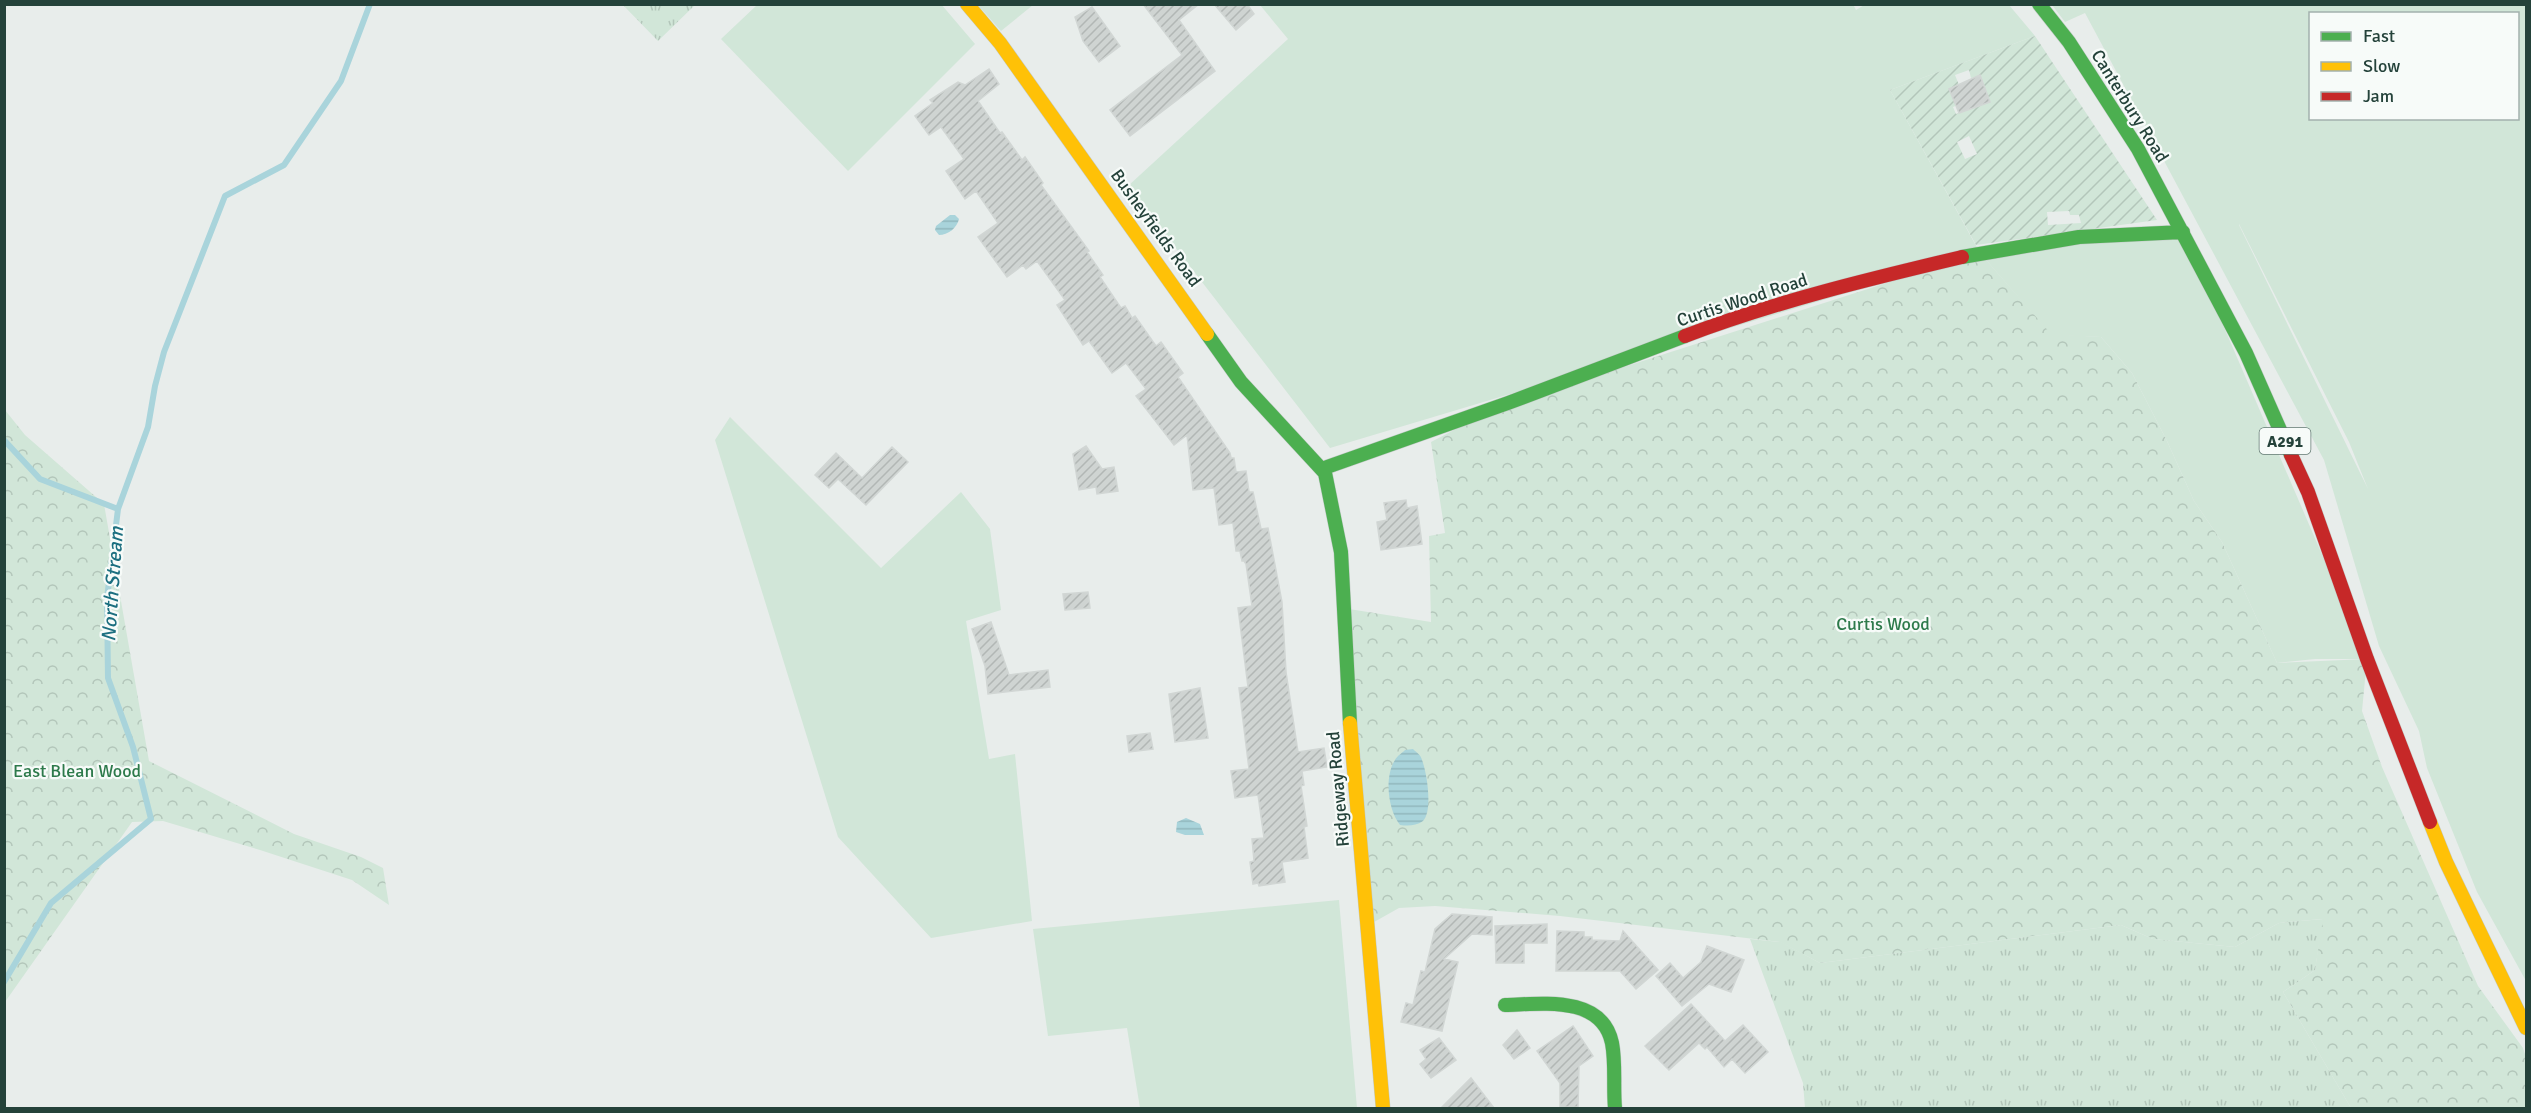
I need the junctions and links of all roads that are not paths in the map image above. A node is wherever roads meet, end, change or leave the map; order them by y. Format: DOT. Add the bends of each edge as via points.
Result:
graph roads {
  1 [pos="967,4"];
  2 [pos="2039,4"];
  3 [pos="2183,232"];
  4 [pos="1324,470"];
  5 [pos="1505,1005"];
  6 [pos="2526,1028"];
  7 [pos="1383,1108"];
  8 [pos="1615,1108"];
  1 -- 4 [label="street, Busheyfields Road" via="1073,144 1241,381"];
  2 -- 3 [label="street, Canterbury Road / A291" via="2069,42 2138,149"];
  3 -- 4 [label="street, Curtis Wood Road" via="2079,237 1980,253 1886,275 1717,324"];
  3 -- 6 [label="street, A291" via="2246,352 2308,492 2374,679 2442,852"];
  4 -- 7 [label="street, Ridgeway Road" via="1341,552 1350,723"];
  5 -- 8 [label="street" via="1570,1005 1589,1011 1604,1023 1612,1041"];
}
